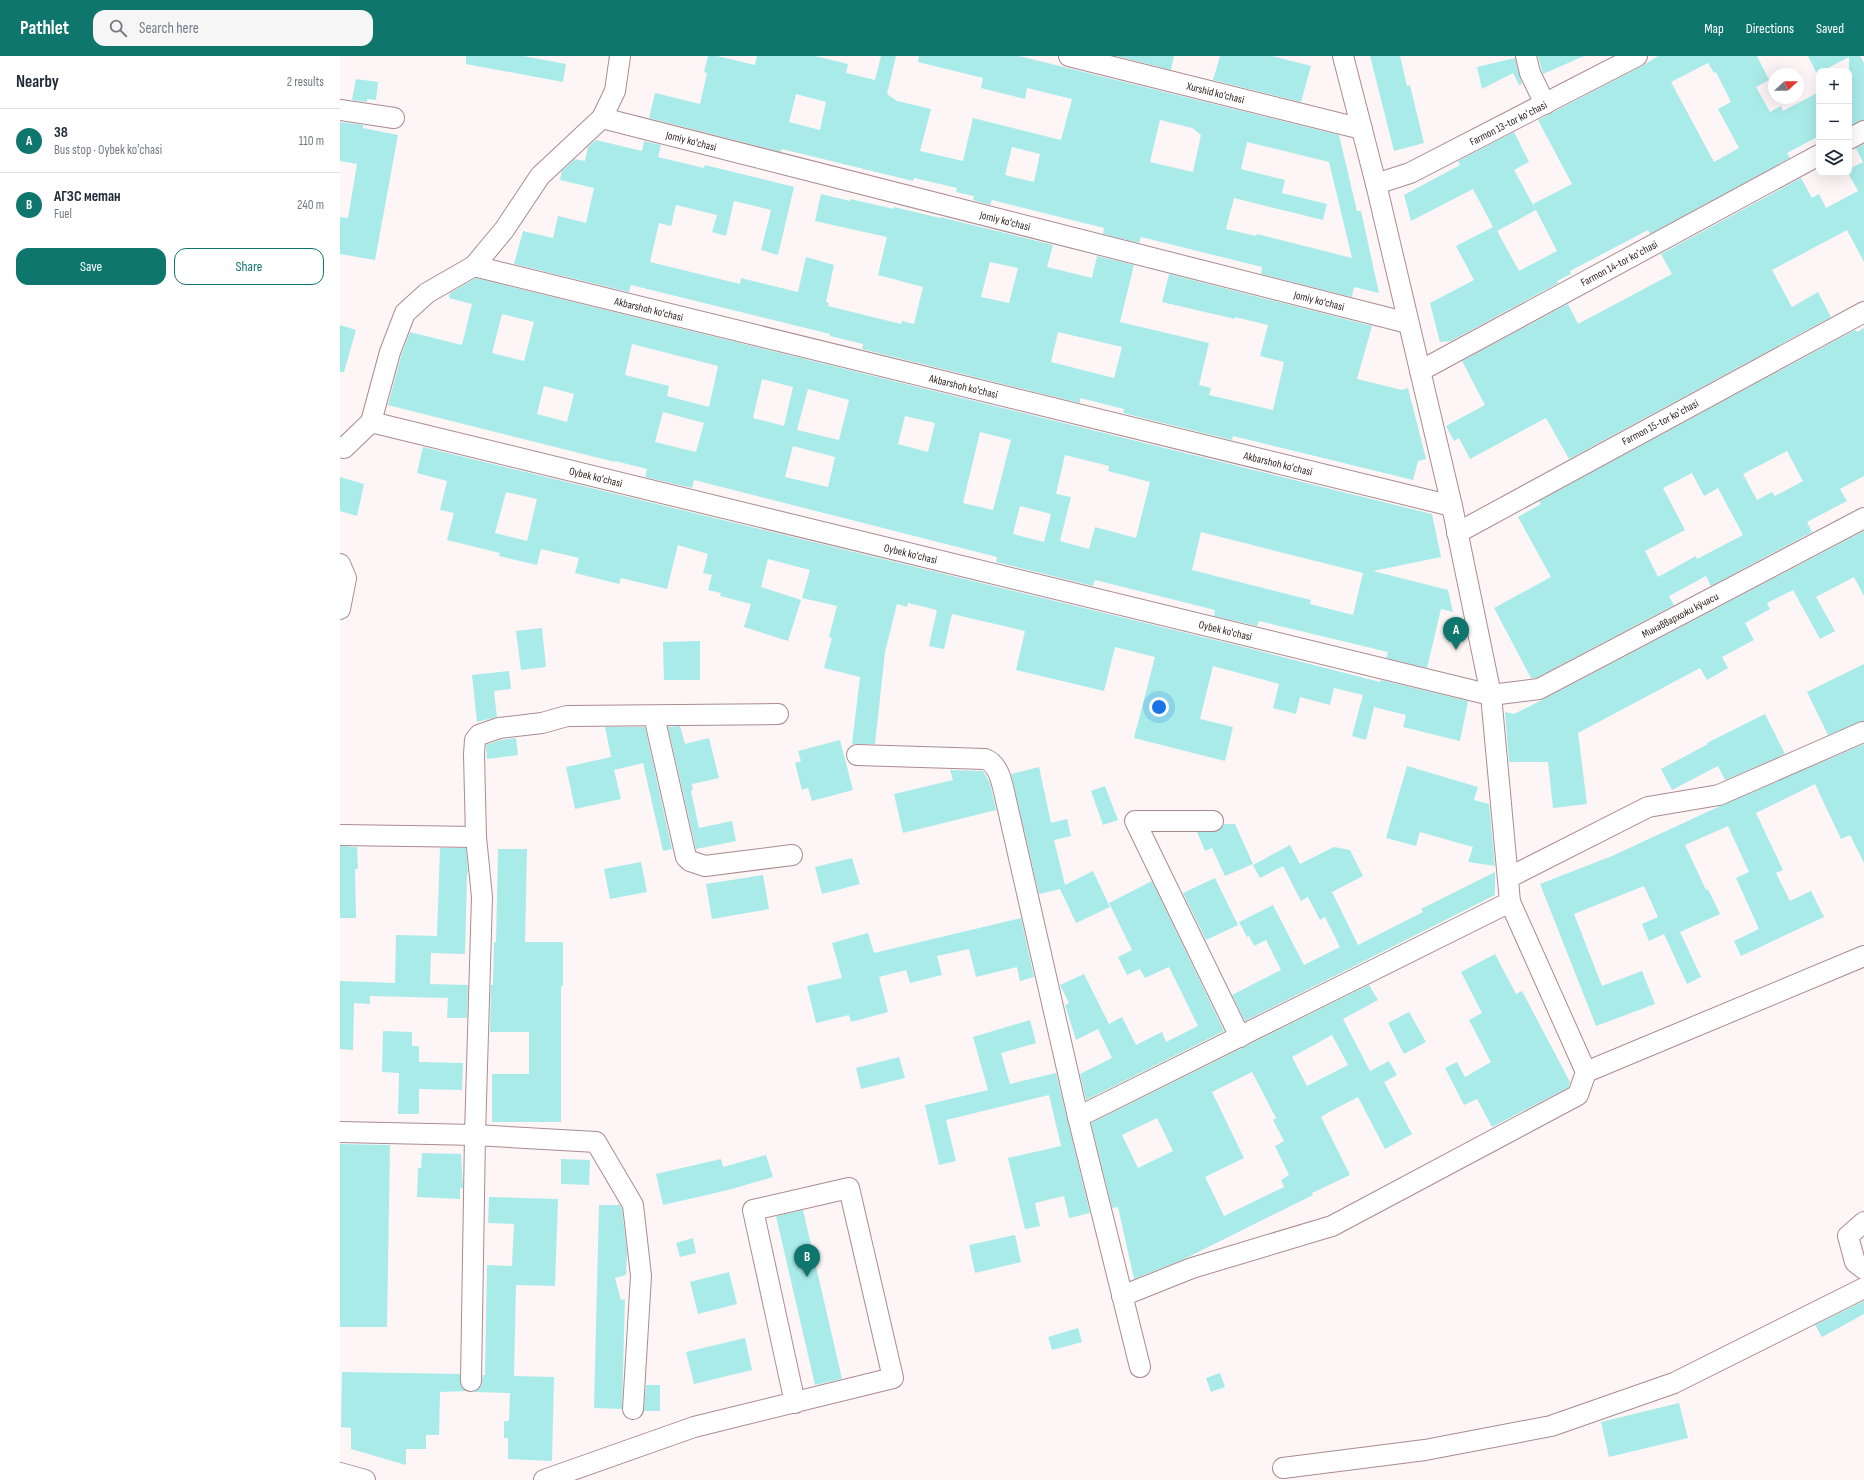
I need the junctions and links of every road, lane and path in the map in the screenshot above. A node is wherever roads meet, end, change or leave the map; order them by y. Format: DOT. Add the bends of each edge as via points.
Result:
graph roads {
  1 [pos="620,56"];
  2 [pos="1069,56"];
  3 [pos="1343,56"];
  4 [pos="1526,56"];
  5 [pos="1637,56"];
  6 [pos="1545,104"];
  7 [pos="340,110"];
  8 [pos="394,118"];
  9 [pos="602,118"];
  10 [pos="1362,129"];
  11 [pos="1864,131"];
  12 [pos="1852,137"];
  13 [pos="1816,158"];
  14 [pos="1376,184"];
  15 [pos="474,266"];
  16 [pos="1864,312"];
  17 [pos="1408,323"];
  18 [pos="1420,370"];
  19 [pos="371,422"];
  20 [pos="340,447"];
  21 [pos="1452,506"];
  22 [pos="1864,518"];
  23 [pos="1457,533"];
  24 [pos="340,564"];
  25 [pos="340,609"];
  26 [pos="1491,696"];
  27 [pos="778,714"];
  28 [pos="654,716"];
  29 [pos="1863,732"];
  30 [pos="858,755"];
  31 [pos="1213,821"];
  32 [pos="340,835"];
  33 [pos="476,837"];
  34 [pos="792,855"];
  35 [pos="1508,878"];
  36 [pos="1510,902"];
  37 [pos="1864,956"];
  38 [pos="1240,1037"];
  39 [pos="1586,1072"];
  40 [pos="1078,1117"];
  41 [pos="340,1132"];
  42 [pos="475,1135"];
  43 [pos="1864,1222"];
  44 [pos="1864,1269"];
  45 [pos="1864,1288"];
  46 [pos="1122,1296"];
  47 [pos="1140,1367"];
  48 [pos="470,1381"];
  49 [pos="795,1403"];
  50 [pos="633,1409"];
  51 [pos="1283,1468"];
  52 [pos="340,1473"];
  53 [pos="365,1480"];
  54 [pos="544,1480"];
  1 -- 9 [label="street" via="615,91"];
  2 -- 10 [label="street, Xurshid ko'chasi"];
  3 -- 10 [label="street"];
  4 -- 6 [label="street" via="1530,73"];
  5 -- 6 [label="street, Farmon 13-tor koʻchasi"];
  6 -- 14 [label="street, Farmon 13-tor koʻchasi" via="1410,173"];
  7 -- 8 [label="street"];
  9 -- 15 [label="street" via="540,176 504,230"];
  9 -- 17 [label="street, Jomiy ko'chasi"];
  10 -- 14 [label="street"];
  11 -- 12 [label="street"];
  13 -- 18 [label="street, Farmon 14-tor koʻchasi"];
  14 -- 17 [label="street"];
  15 -- 19 [label="street" via="427,293 405,313 390,352"];
  15 -- 21 [label="street, Akbarshoh ko'chasi"];
  16 -- 23 [label="street, Farmon 15-tor koʻchasi"];
  17 -- 18 [label="street"];
  18 -- 21 [label="street"];
  19 -- 20 [label="street" via="344,448"];
  19 -- 26 [label="street, Oybek ko'chasi"];
  21 -- 23 [label="street"];
  22 -- 26 [label="street, Минаввархожи кўчаси" via="1539,689"];
  23 -- 26 [label="street"];
  24 -- 25 [label="street" via="346,578"];
  26 -- 35 [label="street"];
  27 -- 28 [label="street"];
  28 -- 33 [label="street" via="567,716 542,723 499,728 479,735 475,740 474,754"];
  28 -- 34 [label="street" via="686,857 705,866"];
  29 -- 35 [label="street" via="1719,796 1648,806"];
  30 -- 40 [label="street" via="985,759 994,765 1005,796"];
  31 -- 38 [label="street" via="1135,821"];
  32 -- 33 [label="street"];
  33 -- 42 [label="street" via="482,897"];
  35 -- 36 [label="street"];
  36 -- 38 [label="street"];
  36 -- 39 [label="street"];
  37 -- 39 [label="street"];
  38 -- 40 [label="street"];
  39 -- 46 [label="street" via="1578,1095 1332,1226 1192,1268"];
  40 -- 46 [label="street"];
  41 -- 42 [label="street"];
  42 -- 48 [label="street"];
  42 -- 50 [label="street" via="596,1142 633,1205 641,1276"];
  43 -- 44 [label="street" via="1848,1236 1855,1262"];
  45 -- 51 [label="street" via="1674,1383 1551,1426 1425,1450"];
  46 -- 47 [label="street"];
  49 -- 49 [label="street" via="893,1378 849,1188 752,1210"];
  49 -- 54 [label="street" via="694,1428"];
  52 -- 53 [label="street"];
}
